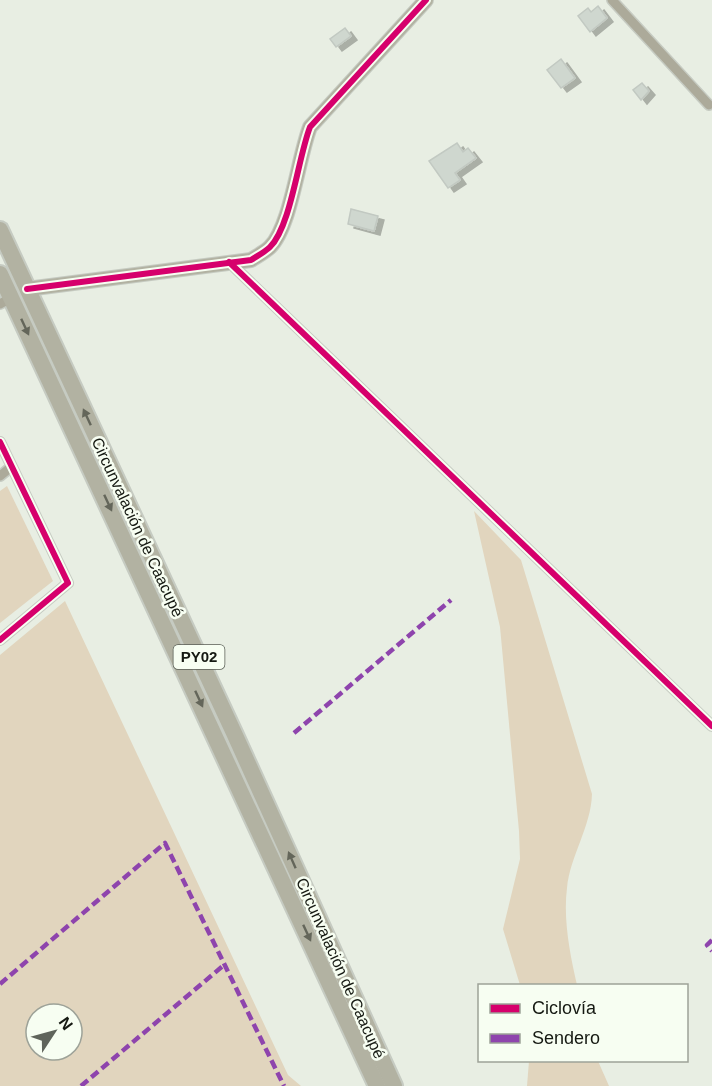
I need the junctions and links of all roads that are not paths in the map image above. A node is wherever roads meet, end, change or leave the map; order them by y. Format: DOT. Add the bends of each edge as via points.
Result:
graph roads {
  1 [pos="426,0"];
  2 [pos="612,0"];
  3 [pos="709,105"];
  4 [pos="0,230"];
  5 [pos="229,262"];
  6 [pos="0,274"];
  7 [pos="27,289"];
  8 [pos="5,296"];
  9 [pos="0,442"];
  10 [pos="11,467"];
  11 [pos="0,476"];
  12 [pos="0,639"];
  13 [pos="712,726"];
  14 [pos="377,1086"];
  15 [pos="394,1086"];
  1 -- 5 [label="street" via="310,127 281,232 270,247 251,260"];
  2 -- 3 [label="street"];
  4 -- 7 [label="highway, Circunvalación de Caacupé / PY02"];
  5 -- 7 [label="street"];
  5 -- 13 [label="street"];
  6 -- 8 [label="highway, Circunvalación de Caacupé / PY02"];
  15 -- 7 [label="highway, Circunvalación de Caacupé / PY02, one-way"];
  8 -- 14 [label="highway, Circunvalación de Caacupé / PY02, one-way"];
  9 -- 10 [label="street"];
  10 -- 11 [label="street"];
  10 -- 12 [label="street" via="68,583"];
}
